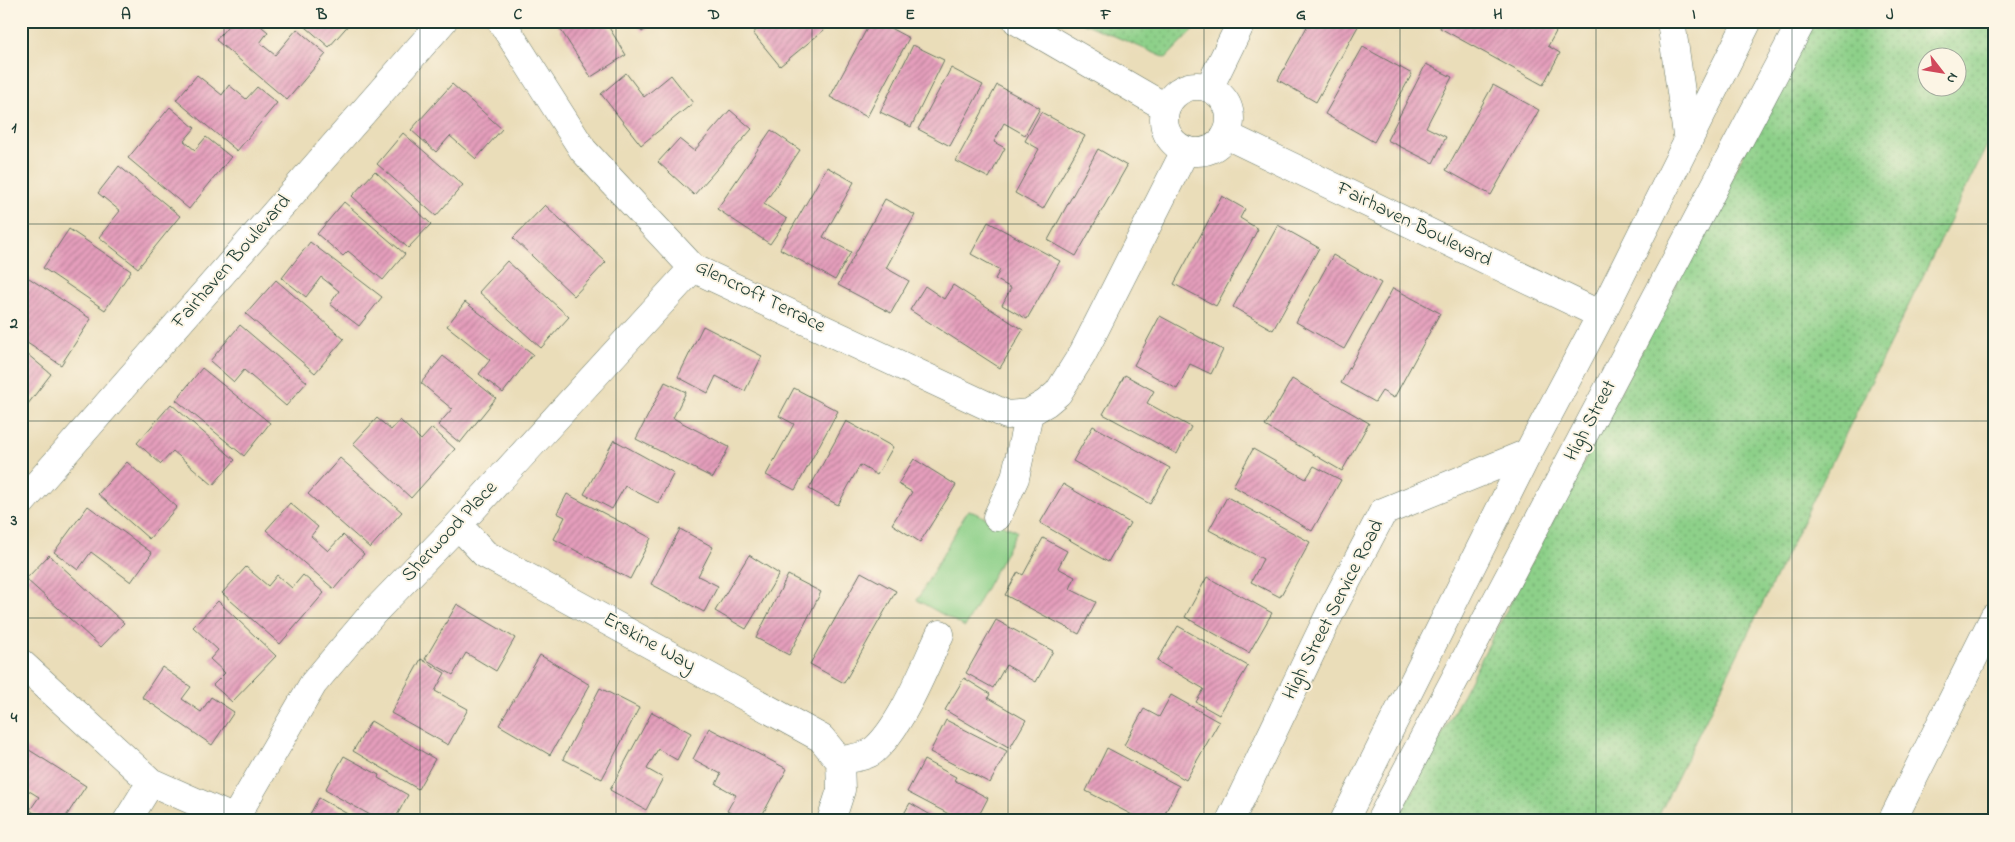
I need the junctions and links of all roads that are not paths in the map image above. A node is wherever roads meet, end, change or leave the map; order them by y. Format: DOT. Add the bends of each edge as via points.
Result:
graph roads {
  1 [pos="443,21"];
  2 [pos="501,21"];
  3 [pos="1017,21"];
  4 [pos="1242,21"];
  5 [pos="1671,21"];
  6 [pos="1748,21"];
  7 [pos="1802,21"];
  8 [pos="1209,88"];
  9 [pos="1165,107"];
  10 [pos="1226,134"];
  11 [pos="1688,142"];
  12 [pos="1185,151"];
  13 [pos="693,268"];
  14 [pos="1602,315"];
  15 [pos="1029,413"];
  16 [pos="1528,453"];
  17 [pos="21,503"];
  18 [pos="997,517"];
  19 [pos="458,525"];
  20 [pos="1994,617"];
  21 [pos="940,634"];
  22 [pos="21,663"];
  23 [pos="840,760"];
  24 [pos="151,782"];
  25 [pos="237,819"];
  26 [pos="127,821"];
  27 [pos="831,821"];
  28 [pos="1230,821"];
  29 [pos="1344,821"];
  30 [pos="1380,821"];
  31 [pos="1892,821"];
  1 -- 17 [label="street, Fairhaven Boulevard"];
  2 -- 13 [label="street, Glencroft Terrace" via="583,150"];
  3 -- 9 [label="street"];
  4 -- 8 [label="street"];
  5 -- 11 [label="street"];
  6 -- 11 [label="street, High Street"];
  7 -- 30 [label="street, High Street"];
  8 -- 9 [label="street" via="1188,87 1170,98"];
  8 -- 10 [label="street" via="1221,96 1228,108 1230,121"];
  9 -- 12 [label="street" via="1163,121 1166,133 1173,144"];
  10 -- 12 [label="street" via="1221,143 1204,152"];
  10 -- 14 [label="street, Fairhaven Boulevard"];
  11 -- 14 [label="street, High Street"];
  12 -- 15 [label="street" via="1083,354 1058,393"];
  13 -- 15 [label="street, Glencroft Terrace" via="1007,415"];
  13 -- 19 [label="street, Sherwood Place"];
  14 -- 16 [label="street, High Street"];
  15 -- 18 [label="street" via="1015,478"];
  16 -- 28 [label="street, High Street Service Road" via="1383,512 1332,609"];
  16 -- 29 [label="street, High Street"];
  19 -- 23 [label="street, Erskine Way" via="485,554 821,738"];
  19 -- 25 [label="street, Sherwood Place" via="374,612 314,684"];
  20 -- 31 [label="street"];
  21 -- 23 [label="street" via="901,716 886,736 872,752"];
  22 -- 24 [label="street"];
  23 -- 27 [label="street" via="841,790"];
  24 -- 25 [label="street"];
  24 -- 26 [label="street"];
}
